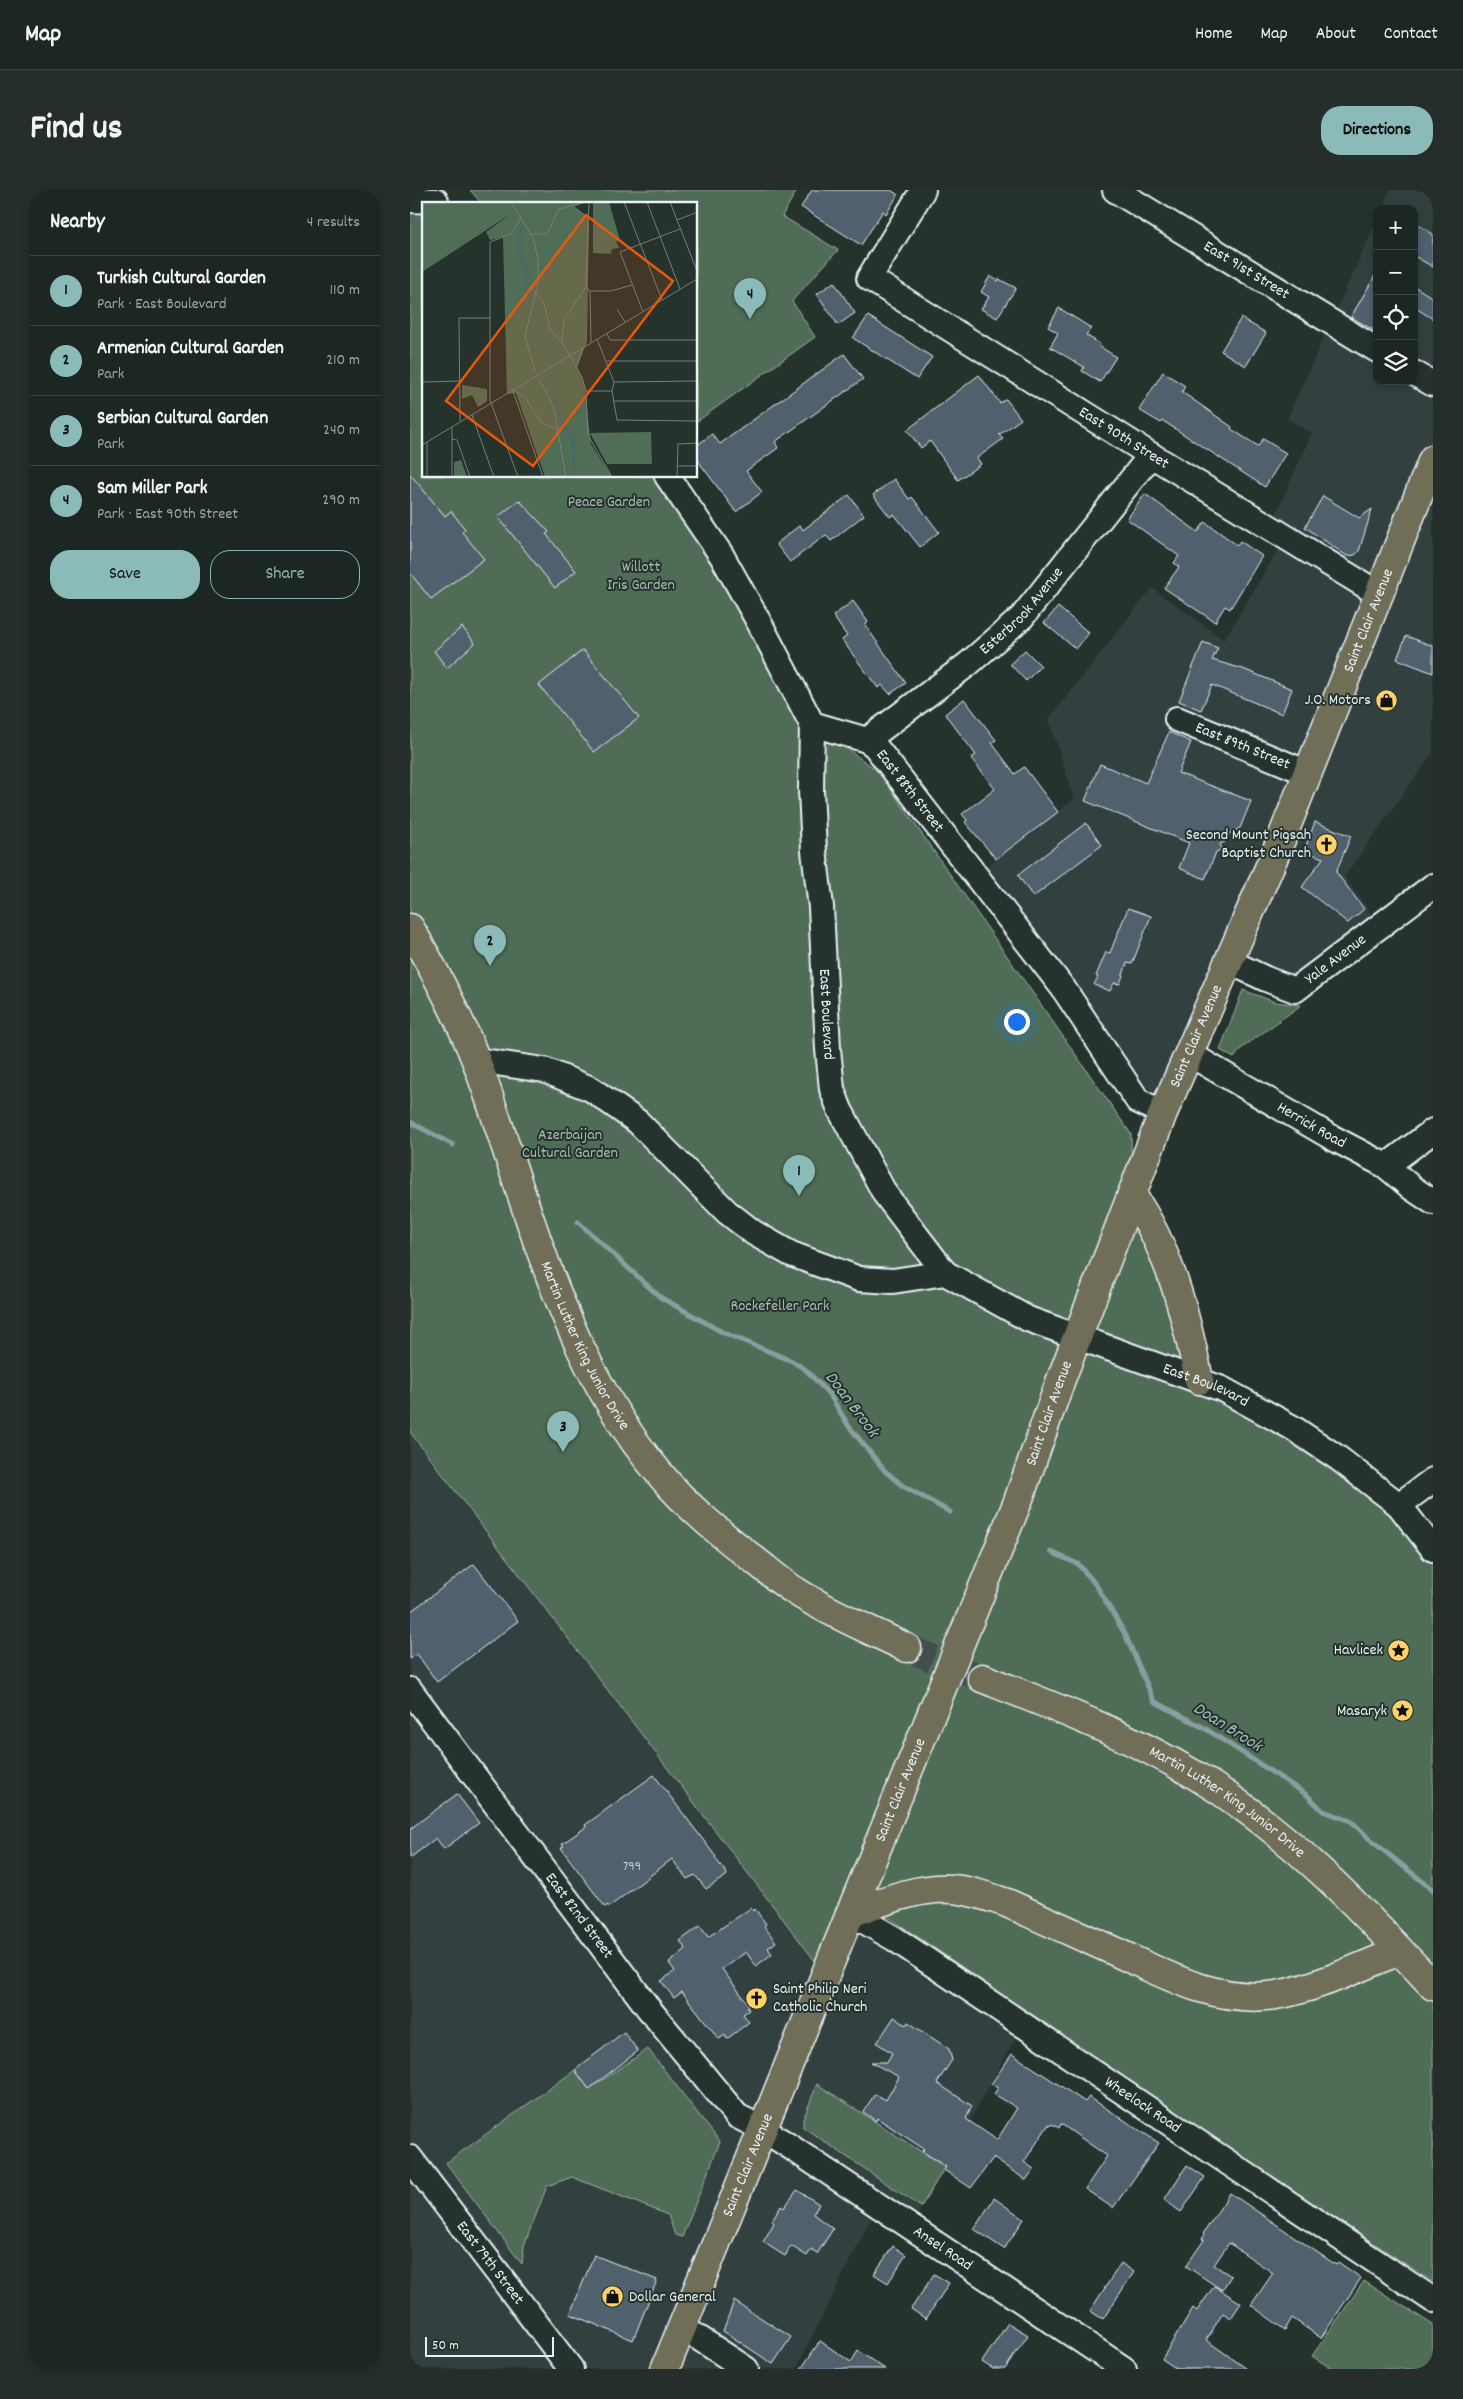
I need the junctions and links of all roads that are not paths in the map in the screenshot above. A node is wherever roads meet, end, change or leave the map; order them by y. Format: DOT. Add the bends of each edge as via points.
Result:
graph roads {
  1 [pos="923,190"];
  2 [pos="1115,190"];
  3 [pos="435,198"];
  4 [pos="410,200"];
  5 [pos="1373,348"];
  6 [pos="1418,375"];
  7 [pos="1433,384"];
  8 [pos="1151,455"];
  9 [pos="1433,459"];
  10 [pos="668,478"];
  11 [pos="1379,594"];
  12 [pos="1178,719"];
  13 [pos="812,724"];
  14 [pos="867,740"];
  15 [pos="1308,773"];
  16 [pos="1433,886"];
  17 [pos="410,928"];
  18 [pos="1228,962"];
  19 [pos="1188,1055"];
  20 [pos="476,1060"];
  21 [pos="1163,1113"];
  22 [pos="1433,1131"];
  23 [pos="1386,1166"];
  24 [pos="1132,1195"];
  25 [pos="1433,1202"];
  26 [pos="945,1273"];
  27 [pos="1078,1337"];
  28 [pos="1199,1380"];
  29 [pos="1433,1480"];
  30 [pos="1400,1505"];
  31 [pos="1433,1549"];
  32 [pos="907,1648"];
  33 [pos="982,1678"];
  34 [pos="410,1690"];
  35 [pos="850,1913"];
  36 [pos="1400,1951"];
  37 [pos="1433,1986"];
  38 [pos="762,2128"];
  39 [pos="410,2158"];
  40 [pos="1433,2300"];
  41 [pos="682,2327"];
  42 [pos="571,2369"];
  43 [pos="665,2369"];
  44 [pos="746,2369"];
  45 [pos="1124,2369"];
  1 -- 8 [label="street, East 90th Street" via="869,278"];
  2 -- 5 [label="street, East 91st Street"];
  3 -- 4 [label="street"];
  6 -- 7 [label="street"];
  8 -- 11 [label="street, East 90th Street"];
  8 -- 14 [label="street, Esterbrook Avenue" via="1022,617 968,664"];
  9 -- 11 [label="main road, Saint Clair Avenue"];
  10 -- 13 [label="street" via="722,556"];
  11 -- 15 [label="main road, Saint Clair Avenue"];
  12 -- 15 [label="street, East 89th Street"];
  13 -- 14 [label="street, East 88th Street"];
  13 -- 26 [label="street, East Boulevard" via="810,790 832,1089 885,1194"];
  14 -- 21 [label="street, East 88th Street" via="875,746 1063,988 1138,1101"];
  15 -- 18 [label="main road, Saint Clair Avenue"];
  16 -- 18 [label="street, Yale Avenue" via="1295,990"];
  17 -- 20 [label="main road, Martin Luther King Junior Drive" via="436,972"];
  18 -- 19 [label="main road, Saint Clair Avenue"];
  19 -- 21 [label="main road, Saint Clair Avenue"];
  19 -- 23 [label="street, Herrick Road"];
  20 -- 26 [label="street" via="544,1070 591,1089 638,1122 726,1212 791,1254 830,1270 871,1280 893,1281"];
  20 -- 32 [label="main road, Martin Luther King Junior Drive" via="544,1261 583,1353 635,1442 659,1474 722,1535 796,1592"];
  21 -- 24 [label="main road, Saint Clair Avenue"];
  22 -- 23 [label="street"];
  23 -- 25 [label="street, Herrick Road"];
  24 -- 27 [label="main road, Saint Clair Avenue"];
  24 -- 28 [label="main road" via="1150,1221 1173,1279 1187,1323"];
  26 -- 27 [label="street, East Boulevard" via="1010,1310"];
  27 -- 28 [label="street, East Boulevard"];
  27 -- 35 [label="main road, Saint Clair Avenue" via="1018,1501"];
  28 -- 30 [label="street, East Boulevard" via="1293,1428"];
  29 -- 30 [label="street"];
  30 -- 31 [label="street, East Boulevard"];
  33 -- 36 [label="main road, Martin Luther King Junior Drive" via="1108,1729 1197,1776 1296,1848 1325,1873"];
  34 -- 38 [label="street, East 82nd Street" via="649,2009 736,2116"];
  35 -- 36 [label="main road" via="922,1891 951,1889 978,1894 1024,1910 1172,1979 1206,1991 1244,1996 1296,1991"];
  35 -- 38 [label="main road, Saint Clair Avenue"];
  35 -- 40 [label="street, Wheelock Road" via="895,1939"];
  36 -- 37 [label="main road, Martin Luther King Junior Drive"];
  38 -- 41 [label="main road, Saint Clair Avenue"];
  38 -- 45 [label="street, Ansel Road"];
  39 -- 42 [label="street, East 79th Street"];
  41 -- 43 [label="main road, Saint Clair Avenue"];
  41 -- 44 [label="street"];
}
